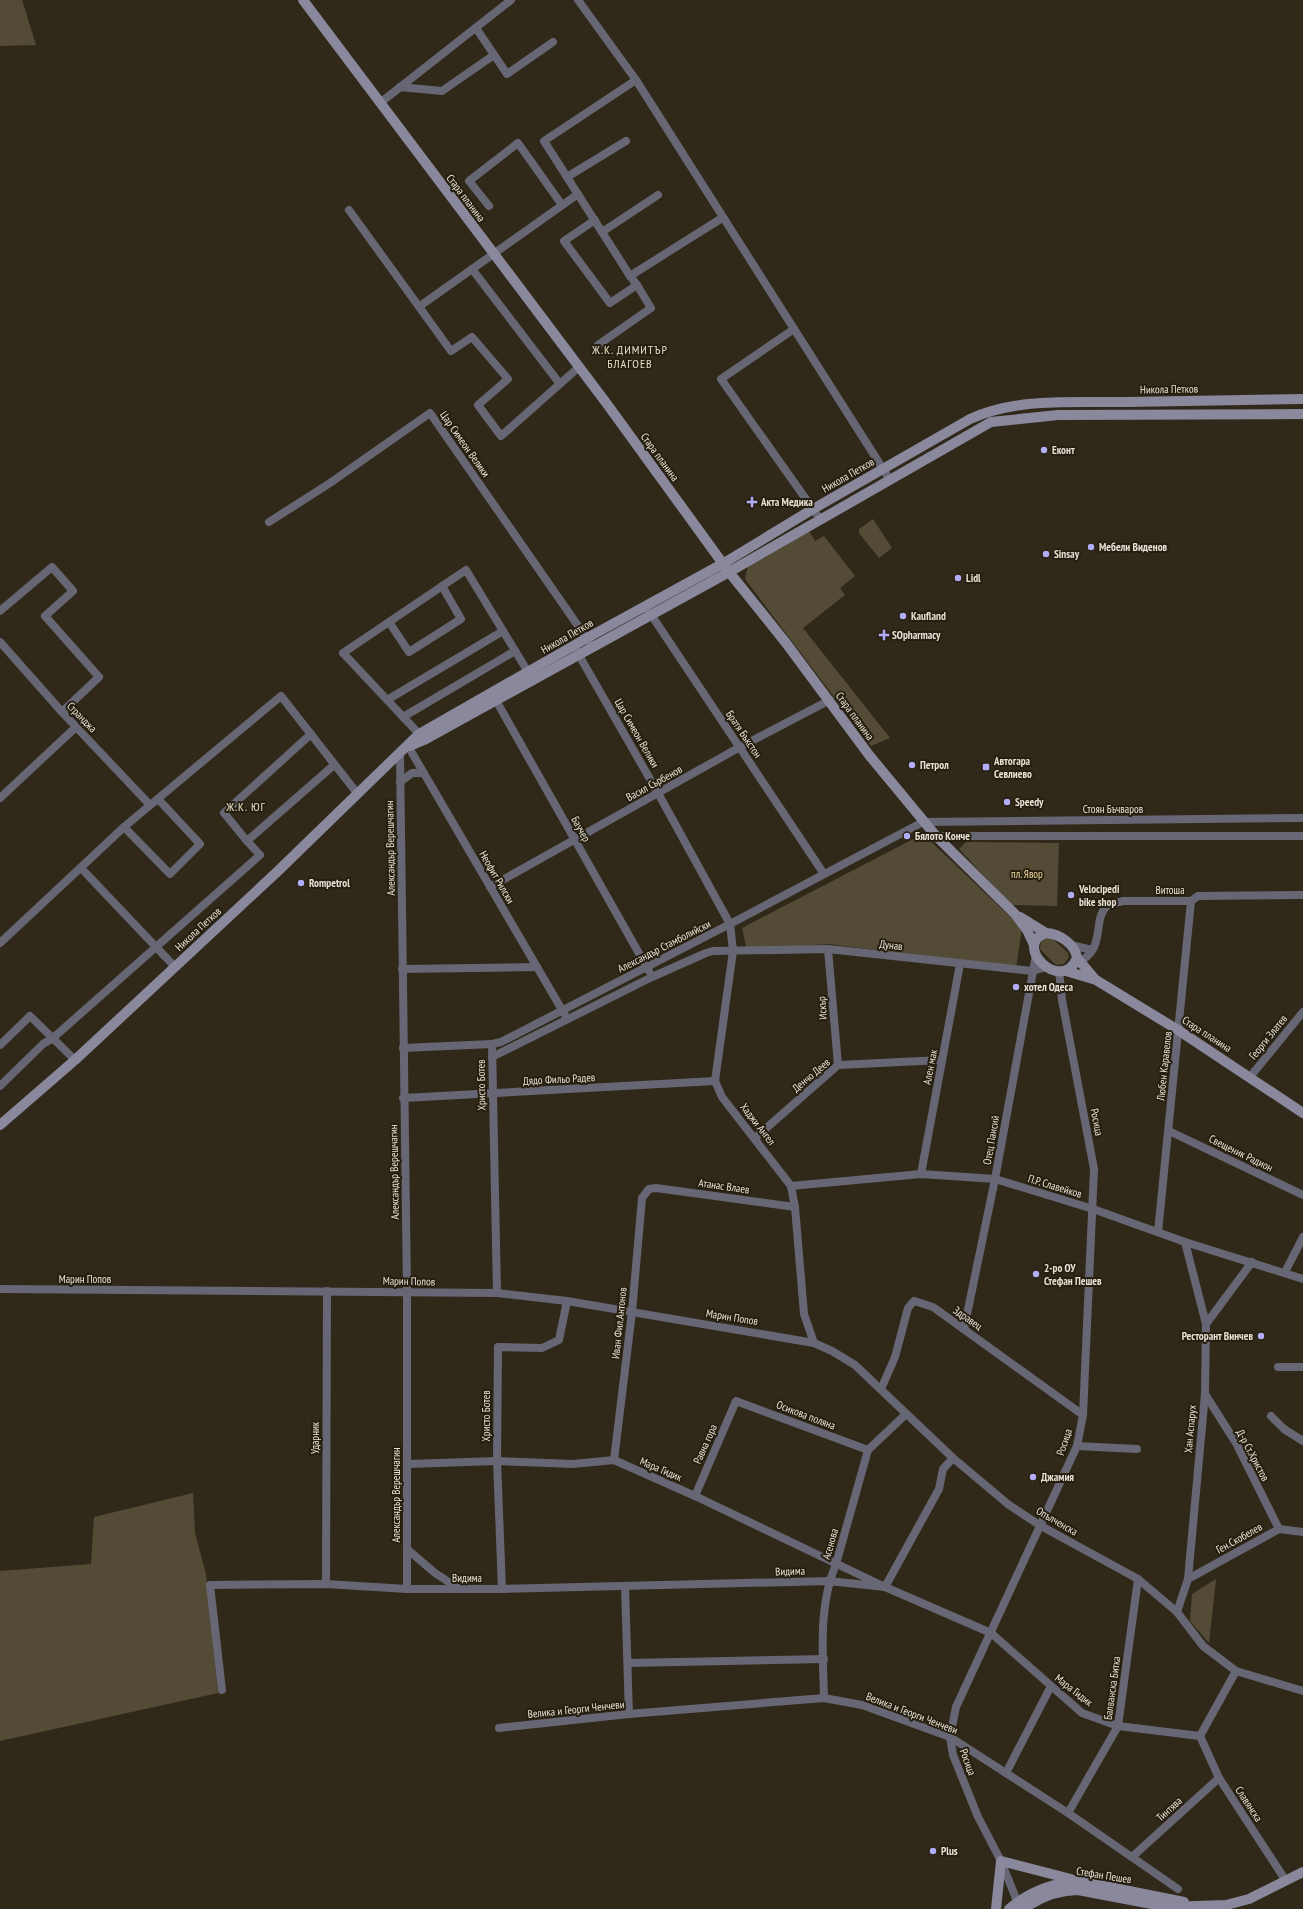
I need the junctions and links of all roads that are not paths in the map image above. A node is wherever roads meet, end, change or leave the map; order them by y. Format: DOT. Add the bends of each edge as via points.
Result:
graph roads {
  1 [pos="303,0"];
  2 [pos="511,0"];
  3 [pos="578,0"];
  4 [pos="476,28"];
  5 [pos="554,42"];
  6 [pos="494,54"];
  7 [pos="636,80"];
  8 [pos="400,87"];
  9 [pos="380,103"];
  10 [pos="626,141"];
  11 [pos="567,176"];
  12 [pos="578,194"];
  13 [pos="658,195"];
  14 [pos="562,205"];
  15 [pos="489,206"];
  16 [pos="349,210"];
  17 [pos="722,218"];
  18 [pos="595,220"];
  19 [pos="602,232"];
  20 [pos="494,254"];
  21 [pos="472,269"];
  22 [pos="630,276"];
  23 [pos="637,285"];
  24 [pos="420,306"];
  25 [pos="794,329"];
  26 [pos="598,345"];
  27 [pos="579,367"];
  28 [pos="560,384"];
  29 [pos="1303,399"];
  30 [pos="1303,414"];
  31 [pos="884,469"];
  32 [pos="890,480"];
  33 [pos="813,509"];
  34 [pos="820,519"];
  35 [pos="269,522"];
  36 [pos="726,568"];
  37 [pos="442,586"];
  38 [pos="648,610"];
  39 [pos="0,611"];
  40 [pos="389,622"];
  41 [pos="503,631"];
  42 [pos="587,638"];
  43 [pos="0,642"];
  44 [pos="574,646"];
  45 [pos="593,647"];
  46 [pos="515,651"];
  47 [pos="579,655"];
  48 [pos="528,672"];
  49 [pos="494,697"];
  50 [pos="387,700"];
  51 [pos="830,700"];
  52 [pos="62,712"];
  53 [pos="403,718"];
  54 [pos="76,727"];
  55 [pos="311,734"];
  56 [pos="422,737"];
  57 [pos="408,746"];
  58 [pos="740,747"];
  59 [pos="400,754"];
  60 [pos="334,765"];
  61 [pos="424,773"];
  62 [pos="400,782"];
  63 [pos="357,793"];
  64 [pos="658,793"];
  65 [pos="0,798"];
  66 [pos="158,799"];
  67 [pos="150,805"];
  68 [pos="1303,818"];
  69 [pos="923,822"];
  70 [pos="124,827"];
  71 [pos="936,836"];
  72 [pos="1303,836"];
  73 [pos="575,840"];
  74 [pos="247,841"];
  75 [pos="81,868"];
  76 [pos="824,874"];
  77 [pos="490,887"];
  78 [pos="1303,895"];
  79 [pos="1191,901"];
  80 [pos="1015,914"];
  81 [pos="730,924"];
  82 [pos="1046,933"];
  83 [pos="0,943"];
  84 [pos="1071,945"];
  85 [pos="157,948"];
  86 [pos="828,950"];
  87 [pos="1035,950"];
  88 [pos="1092,950"];
  89 [pos="733,951"];
  90 [pos="1077,961"];
  91 [pos="960,964"];
  92 [pos="175,967"];
  93 [pos="537,967"];
  94 [pos="646,967"];
  95 [pos="1046,967"];
  96 [pos="402,970"];
  97 [pos="1033,970"];
  98 [pos="1063,971"];
  99 [pos="652,977"];
  100 [pos="1096,980"];
  101 [pos="563,1011"];
  102 [pos="1303,1012"];
  103 [pos="567,1019"];
  104 [pos="1178,1030"];
  105 [pos="53,1038"];
  106 [pos="492,1044"];
  107 [pos="0,1045"];
  108 [pos="403,1048"];
  109 [pos="492,1057"];
  110 [pos="75,1060"];
  111 [pos="942,1060"];
  112 [pos="838,1065"];
  113 [pos="1250,1077"];
  114 [pos="715,1081"];
  115 [pos="0,1086"];
  116 [pos="492,1094"];
  117 [pos="403,1098"];
  118 [pos="1303,1114"];
  119 [pos="0,1125"];
  120 [pos="1169,1131"];
  121 [pos="755,1138"];
  122 [pos="920,1174"];
  123 [pos="995,1179"];
  124 [pos="790,1186"];
  125 [pos="649,1189"];
  126 [pos="1303,1195"];
  127 [pos="795,1207"];
  128 [pos="1094,1209"];
  129 [pos="1158,1232"];
  130 [pos="1303,1237"];
  131 [pos="1185,1242"];
  132 [pos="1252,1262"];
  133 [pos="1285,1272"];
  134 [pos="1303,1279"];
  135 [pos="0,1289"];
  136 [pos="326,1291"];
  137 [pos="406,1292"];
  138 [pos="497,1294"];
  139 [pos="567,1301"];
  140 [pos="632,1312"];
  141 [pos="1206,1324"];
  142 [pos="964,1329"];
  143 [pos="814,1343"];
  144 [pos="1278,1367"];
  145 [pos="1303,1367"];
  146 [pos="881,1389"];
  147 [pos="1205,1394"];
  148 [pos="736,1401"];
  149 [pos="906,1414"];
  150 [pos="1082,1415"];
  151 [pos="1271,1416"];
  152 [pos="1303,1441"];
  153 [pos="1077,1446"];
  154 [pos="1137,1449"];
  155 [pos="868,1450"];
  156 [pos="953,1458"];
  157 [pos="614,1460"];
  158 [pos="497,1461"];
  159 [pos="407,1464"];
  160 [pos="695,1496"];
  161 [pos="1041,1526"];
  162 [pos="1279,1529"];
  163 [pos="1303,1532"];
  164 [pos="407,1548"];
  165 [pos="836,1564"];
  166 [pos="1138,1579"];
  167 [pos="1188,1579"];
  168 [pos="829,1581"];
  169 [pos="326,1584"];
  170 [pos="626,1586"];
  171 [pos="885,1587"];
  172 [pos="407,1588"];
  173 [pos="459,1589"];
  174 [pos="502,1589"];
  175 [pos="1177,1612"];
  176 [pos="991,1633"];
  177 [pos="824,1659"];
  178 [pos="628,1663"];
  179 [pos="1236,1671"];
  180 [pos="1051,1686"];
  181 [pos="222,1690"];
  182 [pos="1303,1691"];
  183 [pos="824,1698"];
  184 [pos="629,1714"];
  185 [pos="1118,1726"];
  186 [pos="499,1728"];
  187 [pos="1200,1736"];
  188 [pos="950,1737"];
  189 [pos="1006,1773"];
  190 [pos="1220,1778"];
  191 [pos="1068,1813"];
  192 [pos="1132,1857"];
  193 [pos="1001,1861"];
  194 [pos="1303,1872"];
  195 [pos="1079,1881"];
  196 [pos="1286,1881"];
  197 [pos="1178,1888"];
  198 [pos="1201,1906"];
  199 [pos="1017,1907"];
  200 [pos="1228,1907"];
  201 [pos="996,1909"];
  1 -- 9 [label="main road, Стара планина"];
  2 -- 4 [label="street"];
  3 -- 7 [label="street"];
  4 -- 6 [label="street"];
  4 -- 8 [label="street"];
  5 -- 6 [label="street" via="507,74"];
  6 -- 8 [label="street" via="442,91"];
  7 -- 11 [label="street" via="544,141"];
  7 -- 17 [label="street"];
  8 -- 9 [label="street"];
  9 -- 20 [label="main road, Стара планина"];
  10 -- 11 [label="street"];
  11 -- 12 [label="street"];
  12 -- 14 [label="street"];
  12 -- 18 [label="street"];
  13 -- 19 [label="street"];
  14 -- 15 [label="street" via="518,143 469,181"];
  14 -- 20 [label="street"];
  16 -- 24 [label="street"];
  17 -- 22 [label="street"];
  17 -- 25 [label="street"];
  18 -- 19 [label="street"];
  18 -- 23 [label="street" via="564,241 610,302"];
  19 -- 22 [label="street"];
  20 -- 21 [label="street"];
  20 -- 27 [label="main road, Стара планина"];
  21 -- 24 [label="street"];
  21 -- 28 [label="street"];
  22 -- 23 [label="street"];
  23 -- 26 [label="street" via="651,308"];
  24 -- 28 [label="street" via="451,350 472,337 508,379 478,405 501,436"];
  25 -- 31 [label="street"];
  25 -- 33 [label="street" via="721,379"];
  27 -- 28 [label="street"];
  27 -- 36 [label="main road, Стара планина"];
  29 -- 31 [label="main road, Никола Петков" via="1059,402 1010,406 988,411"];
  30 -- 32 [label="main road, Никола Петков" via="1058,415 991,422"];
  31 -- 32 [label="street"];
  31 -- 33 [label="main road, Никола Петков"];
  32 -- 34 [label="main road, Никола Петков"];
  33 -- 34 [label="street"];
  33 -- 36 [label="main road, Никола Петков"];
  34 -- 36 [label="main road, Никола Петков"];
  35 -- 42 [label="street, Цар Симеон Велики" via="430,413"];
  36 -- 38 [label="main road, Никола Петков"];
  36 -- 51 [label="main road, Стара планина"];
  37 -- 40 [label="street"];
  37 -- 40 [label="street" via="461,619 409,652"];
  37 -- 41 [label="street" via="466,570"];
  38 -- 42 [label="main road, Никола Петков"];
  38 -- 45 [label="main road, Никола Петков"];
  38 -- 58 [label="street, Братя Бъкстон"];
  39 -- 52 [label="street" via="52,567 73,591 45,616 99,677"];
  40 -- 50 [label="street" via="343,653"];
  41 -- 46 [label="street"];
  41 -- 50 [label="street"];
  42 -- 44 [label="main road, Никола Петков"];
  42 -- 45 [label="street, Цар Симеон Велики"];
  43 -- 52 [label="street, Странджа"];
  44 -- 47 [label="street, Цар Симеон Велики"];
  44 -- 48 [label="main road, Никола Петков"];
  45 -- 47 [label="main road, Никола Петков"];
  46 -- 48 [label="street"];
  46 -- 53 [label="street"];
  47 -- 49 [label="main road, Никола Петков"];
  47 -- 64 [label="street, Цар Симеон Велики"];
  48 -- 49 [label="main road, Никола Петков"];
  49 -- 56 [label="main road, Никола Петков"];
  49 -- 73 [label="street, Баучер"];
  50 -- 53 [label="street"];
  51 -- 58 [label="street, Васил Сърбенов"];
  51 -- 69 [label="main road, Стара планина"];
  52 -- 54 [label="street, Странджа"];
  53 -- 56 [label="street"];
  54 -- 65 [label="street"];
  54 -- 67 [label="street, Странджа"];
  55 -- 60 [label="street"];
  55 -- 66 [label="street" via="281,696"];
  55 -- 74 [label="street" via="224,813"];
  56 -- 57 [label="main road, Никола Петков"];
  57 -- 59 [label="main road, Никола Петков"];
  57 -- 61 [label="street, Неофит Рилски"];
  58 -- 64 [label="street, Васил Сърбенов"];
  58 -- 76 [label="street, Братя Бъкстон"];
  59 -- 62 [label="street, Александър Верешчагин"];
  59 -- 63 [label="main road, Никола Петков"];
  60 -- 63 [label="street"];
  60 -- 74 [label="street"];
  61 -- 62 [label="street" via="412,773"];
  61 -- 77 [label="street, Неофит Рилски"];
  62 -- 96 [label="street, Александър Верешчагин"];
  63 -- 92 [label="main road, Никола Петков"];
  64 -- 73 [label="street, Васил Сърбенов"];
  64 -- 81 [label="street, Цар Симеон Велики"];
  66 -- 67 [label="street"];
  66 -- 70 [label="street" via="200,844 170,874"];
  67 -- 70 [label="street"];
  68 -- 69 [label="street, Стоян Бъчваров"];
  69 -- 71 [label="main road, Стара планина"];
  69 -- 76 [label="street, Александър Стамболийски"];
  70 -- 75 [label="street"];
  71 -- 72 [label="street"];
  71 -- 80 [label="main road, Стара планина"];
  73 -- 77 [label="street, Васил Сърбенов"];
  73 -- 94 [label="street, Баучер"];
  74 -- 85 [label="street" via="260,855"];
  75 -- 83 [label="street"];
  75 -- 85 [label="street"];
  76 -- 81 [label="street, Александър Стамболийски"];
  77 -- 93 [label="street, Неофит Рилски"];
  78 -- 79 [label="street, Витоша" via="1198,896"];
  79 -- 88 [label="street, Витоша" via="1123,901 1107,906 1103,911"];
  79 -- 104 [label="street, Любен Каравелов"];
  80 -- 82 [label="main road, Стара планина"];
  80 -- 87 [label="main road, Стара планина" via="1027,930"];
  81 -- 89 [label="street"];
  81 -- 94 [label="street, Александър Стамболийски"];
  82 -- 84 [label="main road" via="1058,935"];
  82 -- 87 [label="main road" via="1036,938"];
  84 -- 88 [label="street"];
  84 -- 90 [label="main road"];
  85 -- 92 [label="street"];
  85 -- 105 [label="street"];
  86 -- 89 [label="street, Дунав"];
  86 -- 91 [label="street, Дунав"];
  86 -- 112 [label="street, Искър"];
  87 -- 95 [label="main road"];
  87 -- 97 [label="street, Отец Паисий"];
  88 -- 90 [label="street, Витоша" via="1085,959"];
  89 -- 99 [label="street, Александър Стамболийски" via="706,953"];
  89 -- 114 [label="street"];
  90 -- 98 [label="main road" via="1070,970"];
  90 -- 100 [label="main road, Стара планина"];
  91 -- 97 [label="street, Дунав"];
  91 -- 111 [label="street, Ален мак"];
  92 -- 110 [label="main road, Никола Петков"];
  93 -- 96 [label="street"];
  93 -- 101 [label="street, Неофит Рилски"];
  94 -- 99 [label="street, Баучер"];
  94 -- 101 [label="street, Александър Стамболийски"];
  95 -- 97 [label="street, Дунав"];
  95 -- 98 [label="main road"];
  96 -- 108 [label="street, Александър Верешчагин"];
  97 -- 123 [label="street, Отец Паисий"];
  98 -- 100 [label="main road, Стара планина"];
  98 -- 128 [label="street, Росица" via="1062,1000 1093,1156"];
  99 -- 103 [label="street, Александър Стамболийски"];
  100 -- 104 [label="main road, Стара планина"];
  101 -- 103 [label="street, Неофит Рилски"];
  101 -- 106 [label="street, Александър Стамболийски"];
  102 -- 113 [label="street, Георги Златев"];
  103 -- 109 [label="street, Александър Стамболийски"];
  104 -- 113 [label="main road, Стара планина"];
  104 -- 120 [label="street, Любен Каравелов"];
  105 -- 107 [label="street" via="30,1016"];
  105 -- 110 [label="street"];
  105 -- 115 [label="street" via="43,1044"];
  106 -- 108 [label="street, Александър Стамболийски"];
  106 -- 109 [label="street, Христо Ботев"];
  108 -- 117 [label="street, Александър Верешчагин"];
  109 -- 116 [label="street, Христо Ботев"];
  110 -- 119 [label="main road, Никола Петков"];
  111 -- 112 [label="street, Денчо Деев"];
  111 -- 122 [label="street, Ален мак"];
  112 -- 121 [label="street, Денчо Деев"];
  113 -- 118 [label="main road, Стара планина"];
  114 -- 116 [label="street, Дядо Фильо Радев"];
  114 -- 121 [label="street, Хаджи Ангел" via="722,1097"];
  116 -- 117 [label="street, Дядо Фильо Радев"];
  116 -- 138 [label="street, Христо Ботев"];
  117 -- 137 [label="street, Александър Верешчагин"];
  120 -- 126 [label="street, Свещеник Радион"];
  120 -- 129 [label="street, Любен Каравелов"];
  121 -- 124 [label="street, Хаджи Ангел"];
  122 -- 123 [label="street, П.Р. Славейков"];
  122 -- 124 [label="street, П.Р. Славейков"];
  123 -- 128 [label="street, П.Р. Славейков"];
  123 -- 142 [label="street, Отец Паисий"];
  124 -- 127 [label="street, Хаджи Ангел"];
  125 -- 127 [label="street, Атанас Влаев"];
  125 -- 140 [label="street, Иван Фил.Антонов" via="642,1198"];
  127 -- 143 [label="street, Хаджи Ангел" via="804,1314"];
  128 -- 129 [label="street, П.Р. Славейков"];
  128 -- 150 [label="street, Росица"];
  129 -- 131 [label="street, П.Р. Славейков"];
  130 -- 133 [label="street"];
  131 -- 132 [label="street, П.Р. Славейков"];
  131 -- 141 [label="street, Хан Аспарух"];
  132 -- 133 [label="street, П.Р. Славейков"];
  132 -- 141 [label="street"];
  133 -- 134 [label="street, П.Р. Славейков"];
  135 -- 136 [label="street, Марин Попов"];
  136 -- 137 [label="street, Марин Попов"];
  136 -- 169 [label="street, Ударник"];
  137 -- 138 [label="street, Марин Попов"];
  137 -- 159 [label="street, Александър Верешчагин"];
  138 -- 139 [label="street, Марин Попов"];
  139 -- 140 [label="street, Марин Попов"];
  139 -- 158 [label="street, Христо Ботев" via="559,1340 542,1348 498,1347"];
  140 -- 143 [label="street, Марин Попов"];
  140 -- 157 [label="street, Иван Фил.Антонов"];
  141 -- 147 [label="street, Хан Аспарух"];
  142 -- 146 [label="street, Здравец" via="932,1307 920,1302 911,1303 893,1363"];
  142 -- 150 [label="street, Здравец"];
  143 -- 146 [label="street, Опълченска" via="855,1365"];
  144 -- 145 [label="street"];
  146 -- 149 [label="street, Опълченска"];
  147 -- 162 [label="street, Д-р Ст.Христов" via="1236,1443"];
  147 -- 167 [label="street, Хан Аспарух"];
  148 -- 155 [label="street, Осикова поляна"];
  148 -- 160 [label="street, Равна гора"];
  149 -- 155 [label="street"];
  149 -- 156 [label="street, Опълченска"];
  150 -- 153 [label="street, Росица"];
  151 -- 152 [label="street" via="1284,1429"];
  153 -- 154 [label="street"];
  153 -- 161 [label="street, Росица"];
  155 -- 165 [label="street, Асенова"];
  156 -- 161 [label="street, Опълченска" via="1009,1505"];
  156 -- 171 [label="street" via="943,1469 939,1489"];
  157 -- 158 [label="street, Мара Гидик" via="572,1464"];
  157 -- 160 [label="street, Мара Гидик"];
  158 -- 159 [label="street, Мара Гидик"];
  158 -- 174 [label="street, Христо Ботев"];
  159 -- 164 [label="street, Александър Верешчагин"];
  160 -- 165 [label="street, Мара Гидик"];
  161 -- 166 [label="street, Опълченска"];
  161 -- 176 [label="street, Росица"];
  162 -- 163 [label="street, Ген.Скобелев"];
  162 -- 167 [label="street, Ген.Скобелев"];
  164 -- 172 [label="street, Александър Верешчагин"];
  164 -- 173 [label="street"];
  165 -- 168 [label="street, Асенова"];
  165 -- 171 [label="street, Мара Гидик"];
  166 -- 175 [label="street, Опълченска"];
  166 -- 185 [label="street, Балванска Битка"];
  167 -- 175 [label="street, Хан Аспарух"];
  168 -- 170 [label="street, Видима"];
  168 -- 171 [label="street, Мара Гидик"];
  168 -- 177 [label="street, Асенова" via="825,1602"];
  169 -- 172 [label="street, Видима"];
  169 -- 181 [label="street, Видима" via="210,1585"];
  170 -- 174 [label="street, Видима"];
  170 -- 178 [label="street"];
  171 -- 176 [label="street, Мара Гидик"];
  172 -- 173 [label="street, Видима"];
  173 -- 174 [label="street, Видима"];
  175 -- 179 [label="street, Опълченска" via="1203,1646"];
  176 -- 180 [label="street, Мара Гидик"];
  176 -- 188 [label="street, Росица" via="956,1707"];
  177 -- 178 [label="street"];
  177 -- 183 [label="street, Асенова"];
  178 -- 184 [label="street"];
  179 -- 182 [label="street, Опълченска"];
  179 -- 187 [label="street"];
  180 -- 185 [label="street, Мара Гидик" via="1082,1713"];
  180 -- 189 [label="street"];
  183 -- 184 [label="street, Велика и Георги Ченчеви"];
  183 -- 188 [label="street, Велика и Георги Ченчеви" via="862,1705"];
  184 -- 186 [label="street, Велика и Георги Ченчеви"];
  185 -- 187 [label="street, Мара Гидик"];
  185 -- 191 [label="street, Балванска Битка"];
  187 -- 190 [label="street, Славянска"];
  188 -- 189 [label="street, Велика и Георги Ченчеви"];
  188 -- 193 [label="street, Росица" via="953,1755 978,1817"];
  189 -- 191 [label="street, Велика и Георги Ченчеви"];
  190 -- 192 [label="street, Тинтява"];
  190 -- 196 [label="street, Славянска"];
  191 -- 192 [label="street, Велика и Георги Ченчеви"];
  192 -- 197 [label="street, Велика и Георги Ченчеви"];
  193 -- 195 [label="main road"];
  193 -- 199 [label="street, Росица"];
  193 -- 201 [label="main road"];
  194 -- 196 [label="main road, Стефан Пешев"];
  195 -- 198 [label="main road, Стефан Пешев"];
  195 -- 199 [label="main road, Стефан Пешев" via="1050,1885"];
  196 -- 200 [label="main road, Стефан Пешев"];
  198 -- 199 [label="main road, Стефан Пешев" via="1167,1907 1078,1890 1059,1892"];
  198 -- 200 [label="main road, Стефан Пешев"];
}
